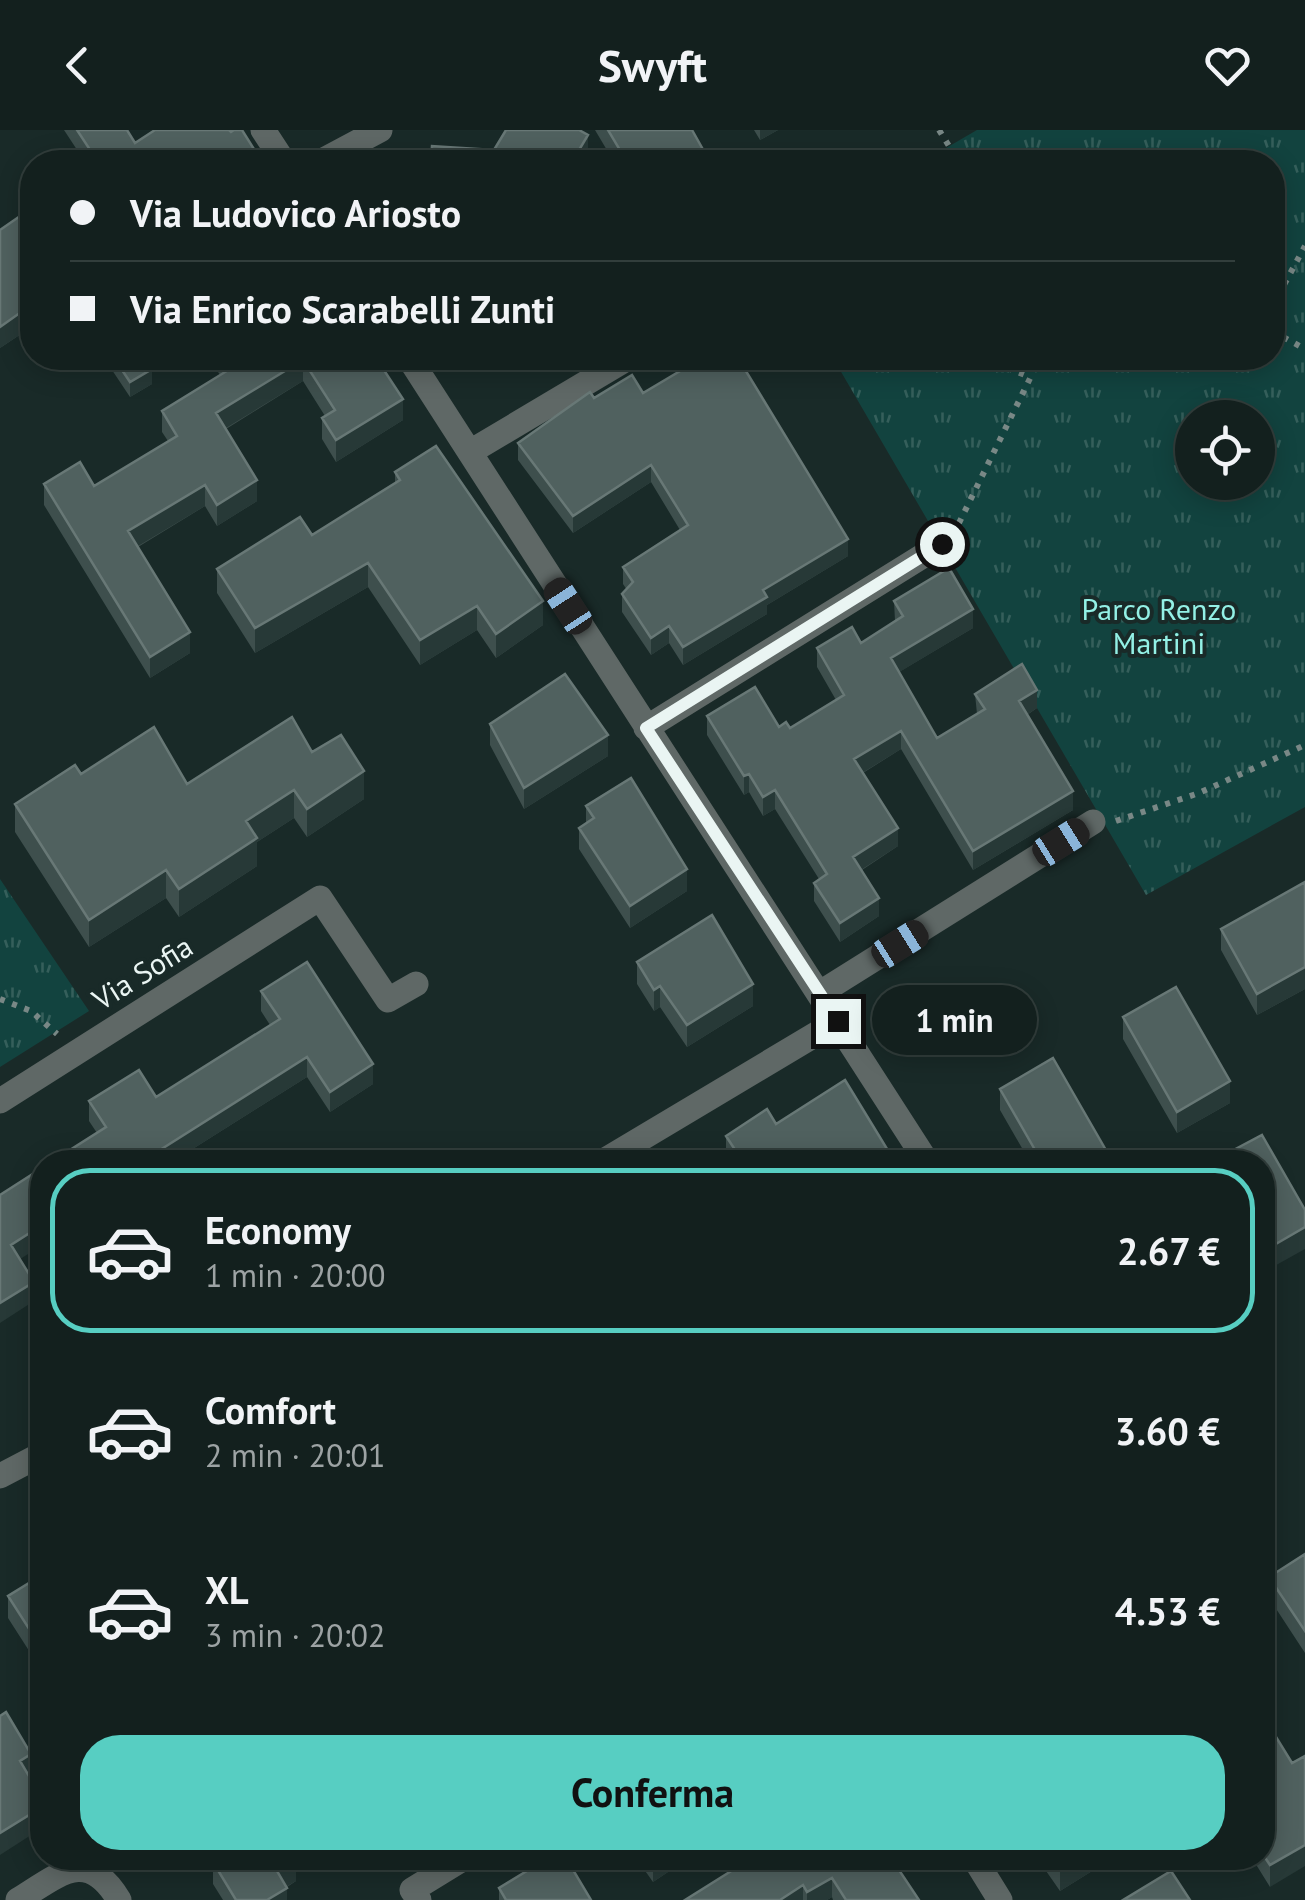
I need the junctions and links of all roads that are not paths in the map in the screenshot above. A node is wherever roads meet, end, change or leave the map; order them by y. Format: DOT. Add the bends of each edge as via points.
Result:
graph roads {
  1 [pos="380,130"];
  2 [pos="342,150"];
  3 [pos="417,370"];
  4 [pos="608,370"];
  5 [pos="470,452"];
  6 [pos="942,544"];
  7 [pos="646,728"];
  8 [pos="1101,823"];
  9 [pos="416,984"];
  10 [pos="820,993"];
  11 [pos="838,1021"];
  12 [pos="0,1101"];
  13 [pos="622,1150"];
  14 [pos="919,1150"];
  15 [pos="30,1460"];
  16 [pos="0,1476"];
  17 [pos="76,1870"];
  18 [pos="89,1870"];
  19 [pos="444,1870"];
  20 [pos="981,1870"];
  21 [pos="18,1900"];
  22 [pos="119,1900"];
  23 [pos="419,1900"];
  24 [pos="1000,1900"];
  1 -- 2 [label="street"];
  3 -- 5 [label="street"];
  4 -- 5 [label="street"];
  5 -- 7 [label="street"];
  6 -- 7 [label="street"];
  7 -- 10 [label="street"];
  8 -- 10 [label="street"];
  9 -- 12 [label="street, Via Sofia" via="388,1000 320,898"];
  10 -- 11 [label="street"];
  11 -- 13 [label="street"];
  11 -- 14 [label="street"];
  15 -- 16 [label="street"];
  17 -- 21 [label="street"];
  18 -- 22 [label="street" via="104,1876"];
  19 -- 23 [label="street" via="412,1890"];
  20 -- 24 [label="street"];
}
